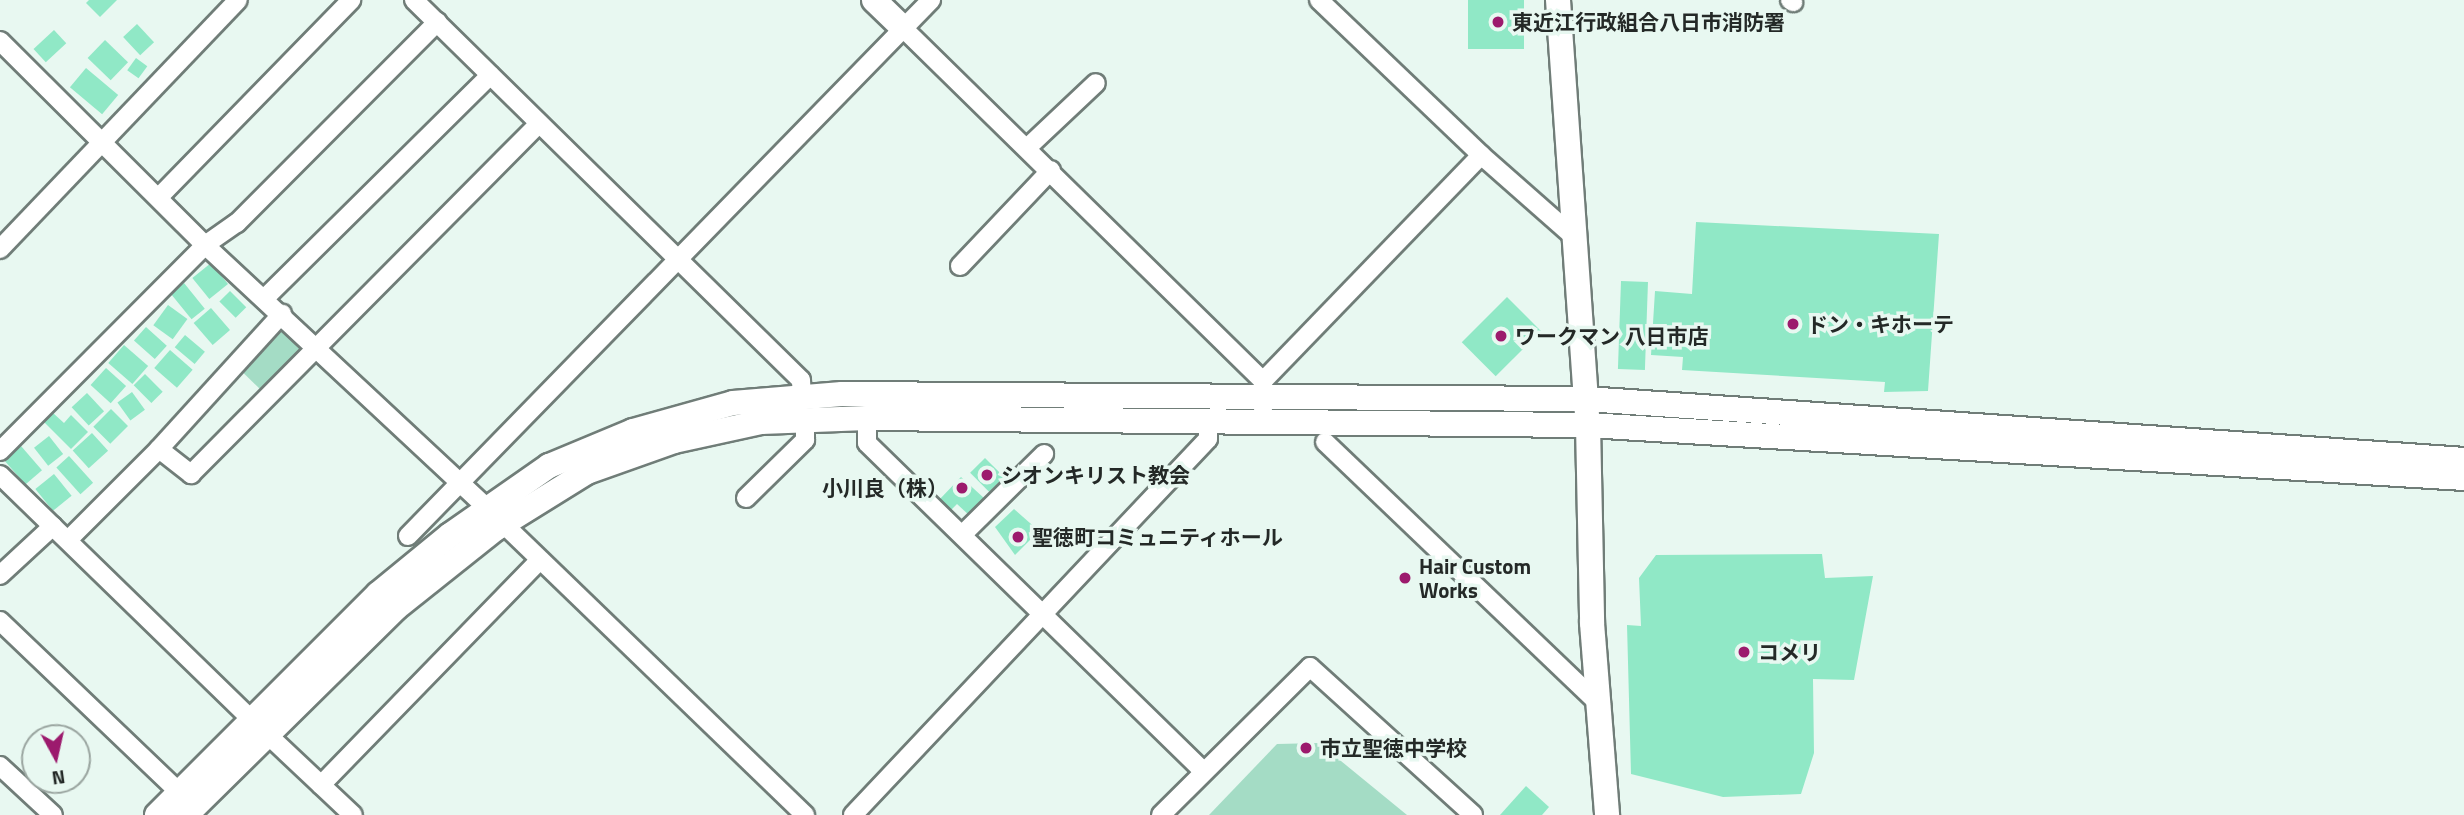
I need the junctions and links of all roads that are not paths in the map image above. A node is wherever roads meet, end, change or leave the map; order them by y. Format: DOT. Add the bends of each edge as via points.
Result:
graph roads {
  1 [pos="238,0"];
  2 [pos="351,0"];
  3 [pos="414,0"];
  4 [pos="874,0"];
  5 [pos="931,0"];
  6 [pos="1319,0"];
  7 [pos="1559,0"];
  8 [pos="437,22"];
  9 [pos="903,28"];
  10 [pos="0,41"];
  11 [pos="490,75"];
  12 [pos="1096,83"];
  13 [pos="539,123"];
  14 [pos="102,138"];
  15 [pos="1028,147"];
  16 [pos="1481,155"];
  17 [pos="1051,170"];
  18 [pos="160,196"];
  19 [pos="1575,238"];
  20 [pos="205,245"];
  21 [pos="0,249"];
  22 [pos="679,260"];
  23 [pos="960,266"];
  24 [pos="265,298"];
  25 [pos="282,314"];
  26 [pos="317,348"];
  27 [pos="1263,389"];
  28 [pos="1586,399"];
  29 [pos="804,409"];
  30 [pos="867,418"];
  31 [pos="1208,421"];
  32 [pos="1263,422"];
  33 [pos="1588,425"];
  34 [pos="1325,442"];
  35 [pos="159,449"];
  36 [pos="0,451"];
  37 [pos="1044,454"];
  38 [pos="2464,460"];
  39 [pos="0,475"];
  40 [pos="2464,478"];
  41 [pos="458,482"];
  42 [pos="746,498"];
  43 [pos="496,516"];
  44 [pos="53,526"];
  45 [pos="964,534"];
  46 [pos="408,536"];
  47 [pos="68,540"];
  48 [pos="540,560"];
  49 [pos="0,575"];
  50 [pos="1042,612"];
  51 [pos="0,621"];
  52 [pos="1601,706"];
  53 [pos="260,728"];
  54 [pos="0,766"];
  55 [pos="1203,771"];
  56 [pos="321,785"];
  57 [pos="183,804"];
  58 [pos="53,815"];
  59 [pos="157,815"];
  60 [pos="353,815"];
  61 [pos="805,815"];
  62 [pos="853,815"];
  63 [pos="1161,815"];
  64 [pos="1474,815"];
  65 [pos="1607,815"];
  1 -- 14 [label="street"];
  2 -- 18 [label="street"];
  3 -- 8 [label="street"];
  4 -- 9 [label="street"];
  5 -- 9 [label="street"];
  6 -- 16 [label="street"];
  7 -- 19 [label="street"];
  8 -- 11 [label="street"];
  8 -- 20 [label="street" via="237,223"];
  9 -- 15 [label="street"];
  9 -- 22 [label="street"];
  10 -- 14 [label="street"];
  11 -- 13 [label="street"];
  11 -- 24 [label="street"];
  12 -- 15 [label="street"];
  13 -- 22 [label="street"];
  13 -- 26 [label="street"];
  14 -- 18 [label="street"];
  14 -- 21 [label="street"];
  15 -- 17 [label="street"];
  16 -- 19 [label="street"];
  16 -- 27 [label="street"];
  17 -- 23 [label="street"];
  17 -- 27 [label="street"];
  18 -- 20 [label="street"];
  19 -- 28 [label="street"];
  20 -- 24 [label="street"];
  20 -- 36 [label="street"];
  22 -- 29 [label="street" via="801,380"];
  22 -- 41 [label="street"];
  24 -- 25 [label="street"];
  25 -- 26 [label="street"];
  25 -- 35 [label="street"];
  26 -- 35 [label="street" via="191,474"];
  26 -- 41 [label="street"];
  27 -- 28 [label="street"];
  27 -- 29 [label="street"];
  27 -- 32 [label="street"];
  28 -- 33 [label="street"];
  28 -- 38 [label="street"];
  29 -- 30 [label="street"];
  29 -- 42 [label="street" via="806,440"];
  29 -- 43 [label="street" via="674,441 587,472"];
  30 -- 31 [label="street"];
  30 -- 45 [label="street" via="867,443"];
  31 -- 32 [label="street"];
  31 -- 50 [label="street" via="1208,439"];
  32 -- 33 [label="street"];
  33 -- 40 [label="street"];
  33 -- 52 [label="street" via="1592,623"];
  34 -- 52 [label="street"];
  35 -- 47 [label="street"];
  37 -- 45 [label="street"];
  39 -- 44 [label="street"];
  41 -- 43 [label="street"];
  41 -- 46 [label="street"];
  43 -- 48 [label="street"];
  43 -- 53 [label="street"];
  44 -- 47 [label="street"];
  44 -- 49 [label="street"];
  45 -- 50 [label="street"];
  47 -- 53 [label="street"];
  48 -- 56 [label="street"];
  48 -- 61 [label="street"];
  50 -- 55 [label="street"];
  50 -- 62 [label="street"];
  51 -- 57 [label="street"];
  52 -- 65 [label="street"];
  53 -- 56 [label="street"];
  53 -- 57 [label="street"];
  54 -- 58 [label="street"];
  55 -- 63 [label="street"];
  55 -- 64 [label="street" via="1310,667"];
  56 -- 60 [label="street"];
  57 -- 59 [label="street"];
}
